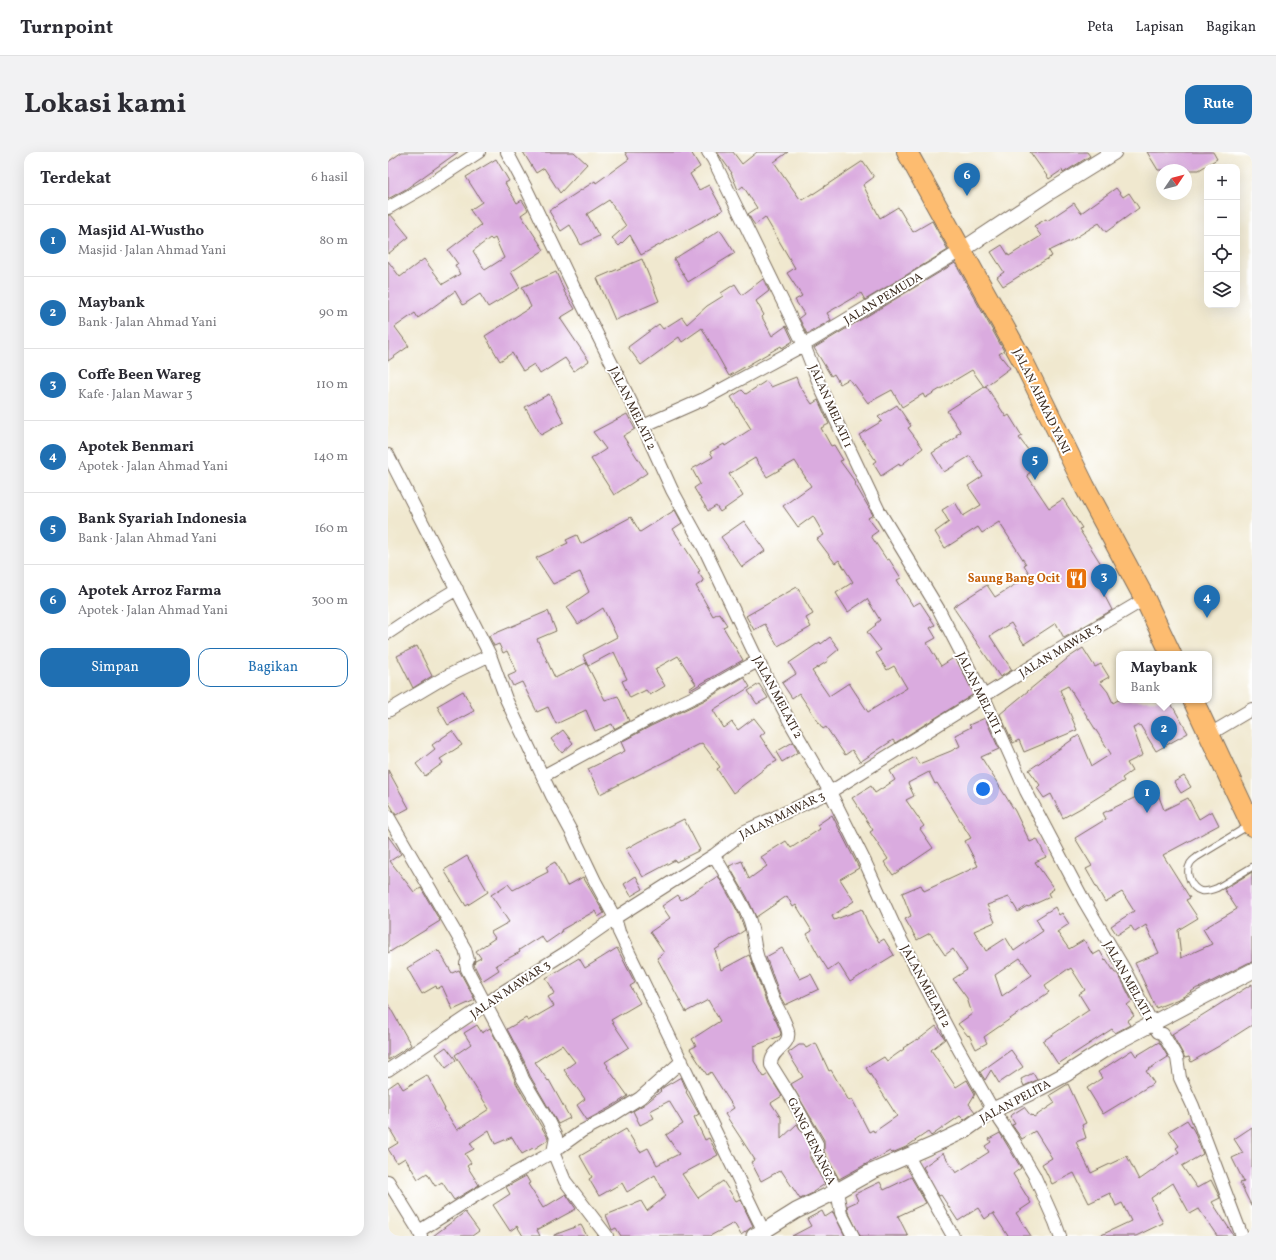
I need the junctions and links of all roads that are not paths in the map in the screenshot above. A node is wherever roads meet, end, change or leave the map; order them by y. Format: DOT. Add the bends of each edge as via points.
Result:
graph roads {
  1 [pos="479,152"];
  2 [pos="507,152"];
  3 [pos="708,152"];
  4 [pos="907,152"];
  5 [pos="1114,152"];
  6 [pos="388,208"];
  7 [pos="962,250"];
  8 [pos="804,345"];
  9 [pos="643,426"];
  10 [pos="388,456"];
  11 [pos="457,589"];
  12 [pos="1145,599"];
  13 [pos="388,633"];
  14 [pos="1170,651"];
  15 [pos="490,655"];
  16 [pos="758,661"];
  17 [pos="984,697"];
  18 [pos="1195,703"];
  19 [pos="1252,709"];
  20 [pos="388,711"];
  21 [pos="1210,734"];
  22 [pos="543,776"];
  23 [pos="830,792"];
  24 [pos="388,816"];
  25 [pos="1252,825"];
  26 [pos="714,855"];
  27 [pos="1252,867"];
  28 [pos="615,918"];
  29 [pos="1252,971"];
  30 [pos="485,1005"];
  31 [pos="1152,1024"];
  32 [pos="682,1061"];
  33 [pos="388,1070"];
  34 [pos="993,1110"];
  35 [pos="553,1152"];
  36 [pos="908,1156"];
  37 [pos="388,1181"];
  38 [pos="837,1191"];
  39 [pos="420,1233"];
  40 [pos="761,1234"];
  41 [pos="607,1236"];
  42 [pos="852,1236"];
  43 [pos="953,1236"];
  44 [pos="1060,1236"];
  45 [pos="1242,1236"];
  1 -- 6 [label="street"];
  2 -- 9 [label="street, JALAN MELATI 2"];
  3 -- 8 [label="street, JALAN MELATI 1"];
  4 -- 7 [label="highway, JALAN AHMAD YANI"];
  5 -- 7 [label="street, JALAN PEMUDA"];
  7 -- 8 [label="street, JALAN PEMUDA"];
  7 -- 12 [label="highway, JALAN AHMAD YANI" via="1024,363 1085,487"];
  8 -- 9 [label="street, JALAN PEMUDA" via="704,399"];
  8 -- 17 [label="street, JALAN MELATI 1" via="822,391 879,511 939,610"];
  9 -- 16 [label="street, JALAN MELATI 2" via="672,490 704,548"];
  10 -- 11 [label="street"];
  11 -- 13 [label="street"];
  11 -- 15 [label="street"];
  12 -- 14 [label="highway, JALAN AHMAD YANI"];
  12 -- 17 [label="street, JALAN MAWAR 3"];
  15 -- 20 [label="street" via="447,676"];
  15 -- 22 [label="street" via="506,699"];
  16 -- 22 [label="street"];
  16 -- 23 [label="street, JALAN MELATI 2"];
  17 -- 23 [label="street, JALAN MAWAR 3"];
  17 -- 31 [label="street, JALAN MELATI 1" via="1033,804"];
  18 -- 21 [label="highway"];
  19 -- 21 [label="street"];
  21 -- 25 [label="highway"];
  22 -- 28 [label="street"];
  23 -- 26 [label="street, JALAN MAWAR 3" via="745,831"];
  23 -- 34 [label="street, JALAN MELATI 2" via="898,934"];
  24 -- 30 [label="street" via="467,954 466,967"];
  25 -- 27 [label="lane" via="1197,857 1190,863 1188,873 1196,888 1203,891 1217,888"];
  26 -- 28 [label="street, JALAN MAWAR 3"];
  26 -- 38 [label="street, GANG KENANGA" via="749,917 756,956 788,1032 787,1039 770,1060 771,1065 817,1144 817,1154"];
  28 -- 30 [label="street, JALAN MAWAR 3"];
  28 -- 32 [label="street" via="619,932"];
  29 -- 31 [label="street, JALAN PELITA"];
  30 -- 33 [label="street, JALAN MAWAR 3"];
  30 -- 35 [label="street" via="556,1137"];
  31 -- 34 [label="street, JALAN PELITA" via="1113,1044 1042,1087"];
  31 -- 45 [label="street, JALAN MELATI 1" via="1163,1034 1178,1058 1180,1078"];
  32 -- 35 [label="street" via="640,1098 582,1130"];
  32 -- 40 [label="street"];
  34 -- 36 [label="street, JALAN PELITA" via="965,1130"];
  34 -- 44 [label="street, JALAN MELATI 2" via="1034,1175"];
  35 -- 39 [label="street" via="483,1191"];
  35 -- 41 [label="street" via="565,1181"];
  36 -- 38 [label="street, JALAN PELITA" via="871,1172"];
  36 -- 43 [label="street"];
  37 -- 39 [label="street"];
  38 -- 40 [label="street, JALAN PELITA" via="796,1211"];
  38 -- 42 [label="street" via="841,1212"];
}
